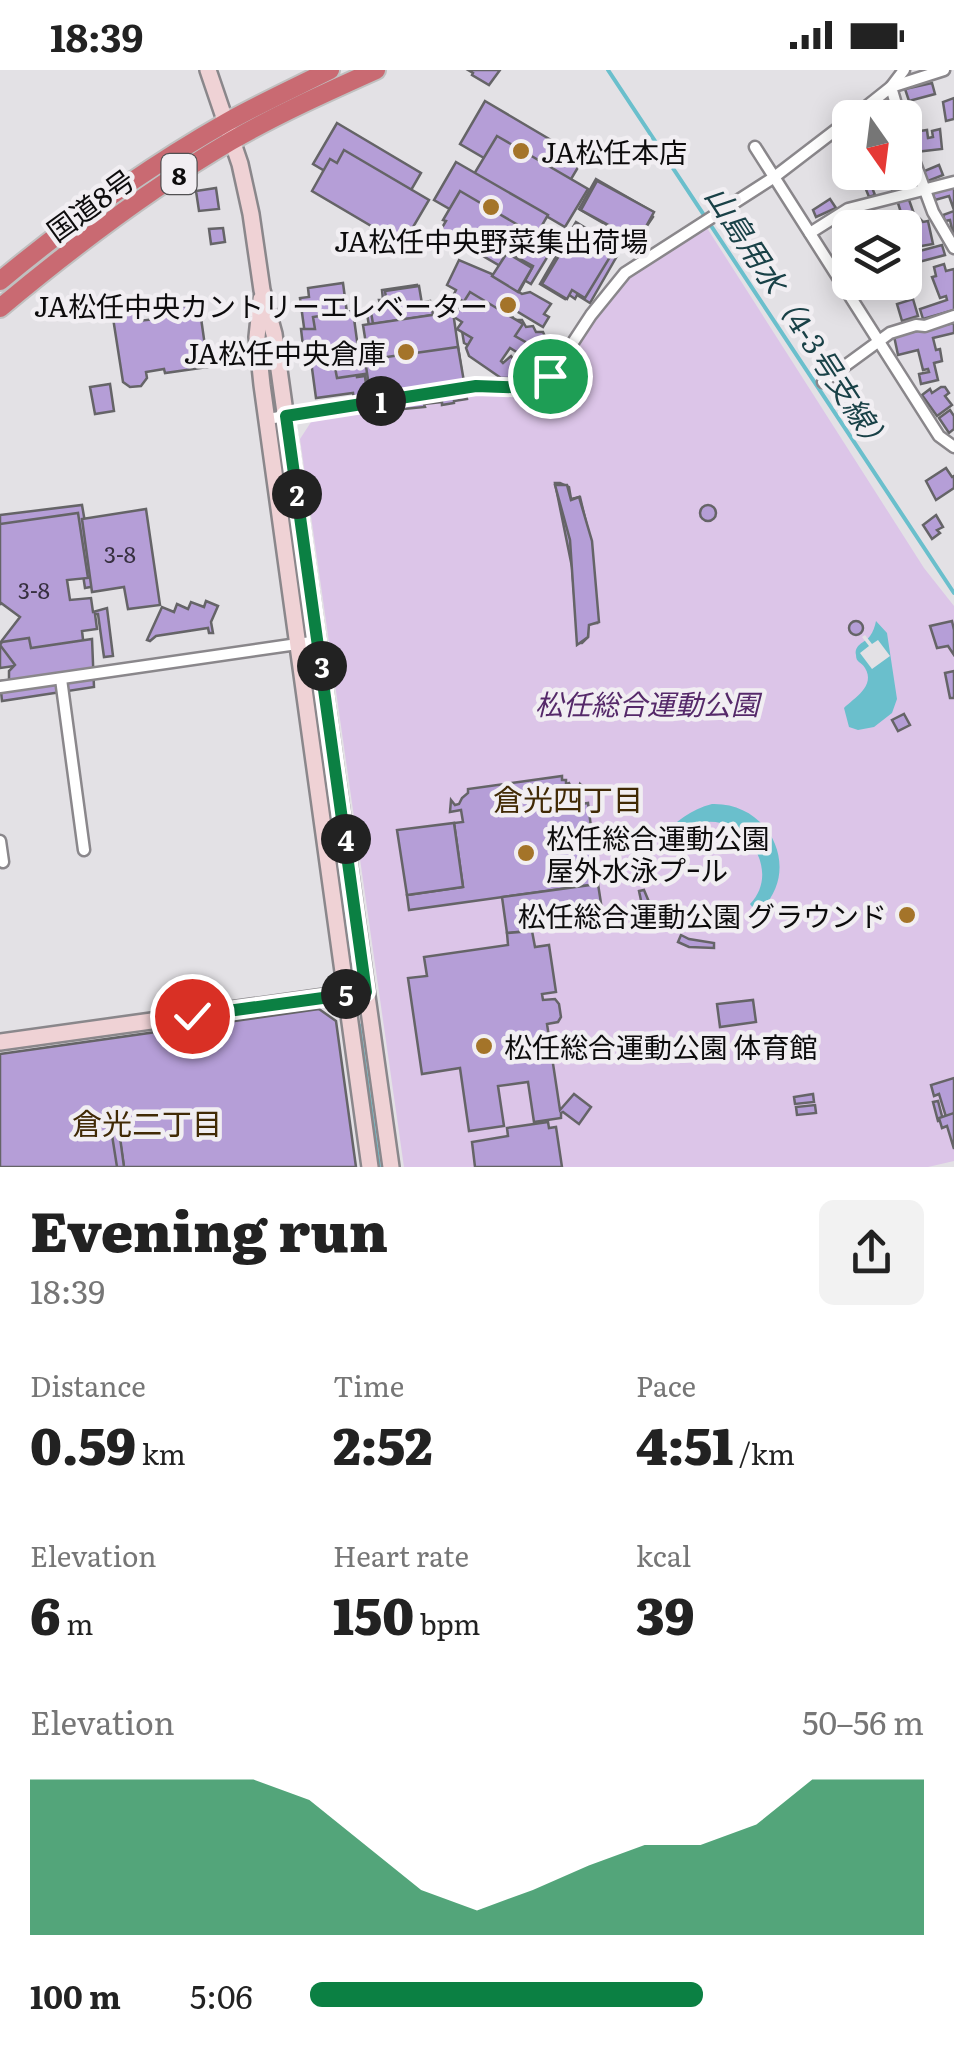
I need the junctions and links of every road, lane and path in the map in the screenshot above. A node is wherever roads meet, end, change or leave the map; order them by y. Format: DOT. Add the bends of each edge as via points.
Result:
graph roads {
  1 [pos="208,70"];
  2 [pos="330,70"];
  3 [pos="376,70"];
  4 [pos="904,70"];
  5 [pos="945,70"];
  6 [pos="954,78"];
  7 [pos="890,87"];
  8 [pos="874,100"];
  9 [pos="894,100"];
  10 [pos="228,132"];
  11 [pos="832,133"];
  12 [pos="755,147"];
  13 [pos="774,178"];
  14 [pos="954,182"];
  15 [pos="922,183"];
  16 [pos="924,189"];
  17 [pos="810,233"];
  18 [pos="954,248"];
  19 [pos="0,281"];
  20 [pos="262,290"];
  21 [pos="0,308"];
  22 [pos="954,316"];
  23 [pos="878,341"];
  24 [pos="281,382"];
  25 [pos="823,382"];
  26 [pos="262,385"];
  27 [pos="286,416"];
  28 [pos="266,419"];
  29 [pos="954,448"];
  30 [pos="293,466"];
  31 [pos="272,469"];
  32 [pos="318,640"];
  33 [pos="296,643"];
  34 [pos="61,678"];
  35 [pos="0,687"];
  36 [pos="0,841"];
  37 [pos="84,850"];
  38 [pos="3,862"];
  39 [pos="366,992"];
  40 [pos="347,994"];
  41 [pos="0,1042"];
  42 [pos="370,1167"];
  43 [pos="391,1167"];
  1 -- 10 [label="street"];
  2 -- 10 [label="highway, 国道8号 / 8"];
  3 -- 10 [label="highway, 国道8号 / 8" via="270,120"];
  4 -- 7 [label="street"];
  5 -- 6 [label="street"];
  5 -- 7 [label="street"];
  7 -- 8 [label="street"];
  7 -- 9 [label="street"];
  10 -- 19 [label="highway, 国道8号 / 8" via="142,174"];
  10 -- 20 [label="street" via="251,214"];
  10 -- 21 [label="highway, 国道8号 / 8"];
  11 -- 13 [label="street"];
  12 -- 13 [label="street"];
  13 -- 17 [label="street"];
  13 -- 27 [label="street" via="624,274 550,376 534,388 476,386"];
  14 -- 16 [label="street"];
  15 -- 16 [label="street"];
  16 -- 17 [label="street" via="848,208"];
  16 -- 18 [label="street"];
  17 -- 23 [label="street"];
  20 -- 24 [label="street"];
  20 -- 26 [label="street" via="256,337"];
  22 -- 23 [label="street"];
  23 -- 25 [label="street"];
  23 -- 29 [label="street" via="939,436"];
  24 -- 26 [label="street"];
  24 -- 27 [label="street"];
  26 -- 28 [label="street"];
  27 -- 28 [label="street"];
  27 -- 30 [label="street"];
  28 -- 31 [label="street"];
  30 -- 31 [label="street"];
  30 -- 32 [label="street"];
  31 -- 33 [label="street"];
  32 -- 33 [label="street"];
  32 -- 39 [label="street"];
  33 -- 34 [label="street"];
  33 -- 40 [label="street"];
  34 -- 35 [label="street"];
  34 -- 37 [label="street"];
  36 -- 38 [label="street"];
  39 -- 40 [label="street"];
  39 -- 43 [label="street"];
  40 -- 41 [label="street"];
  40 -- 42 [label="street"];
}
